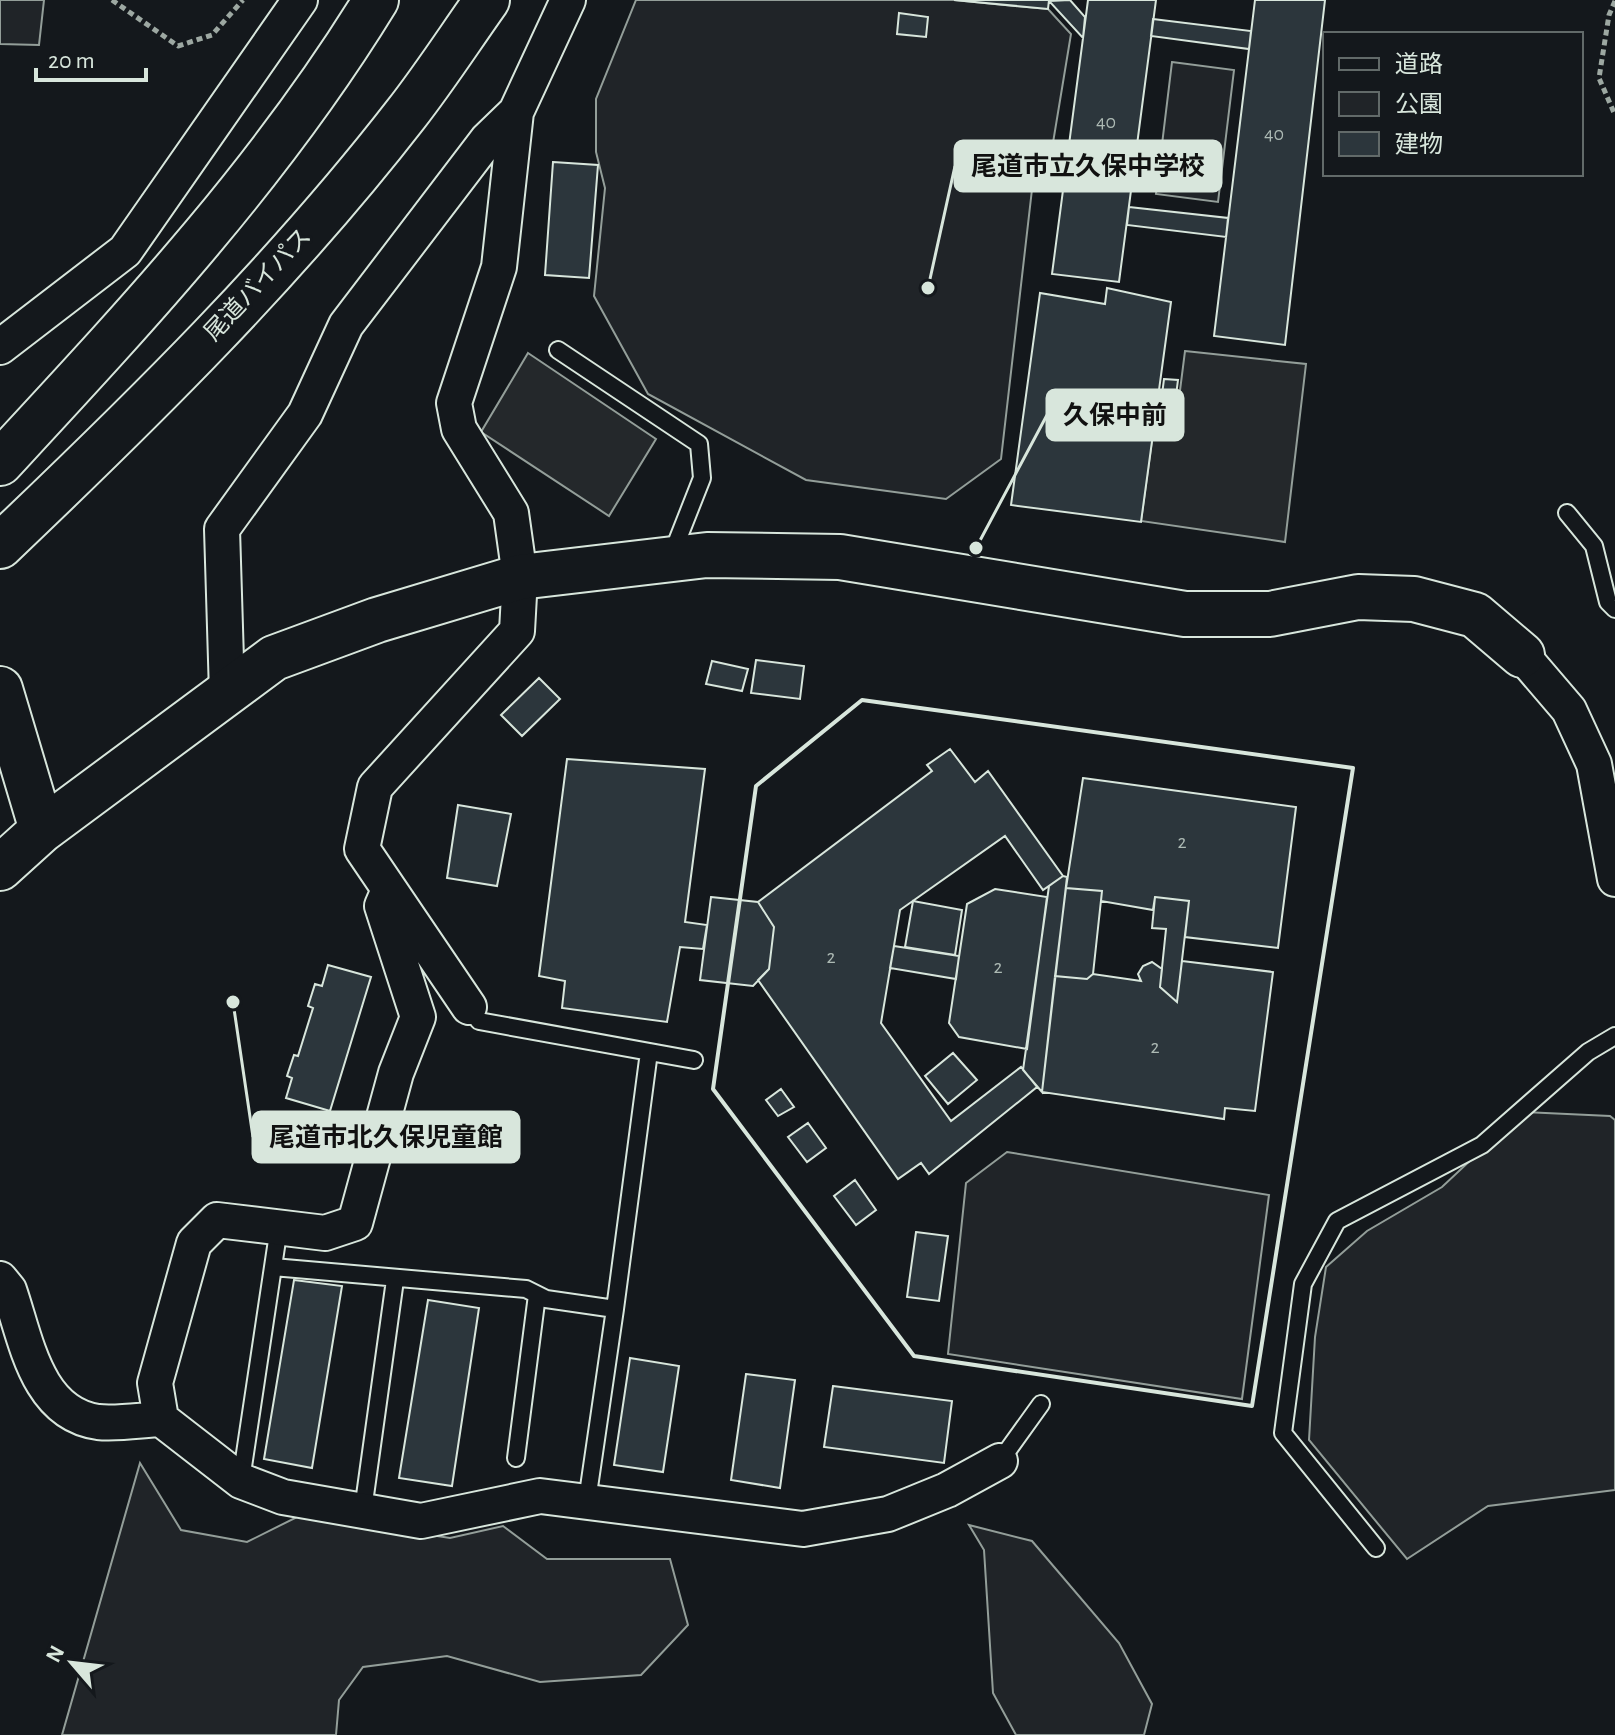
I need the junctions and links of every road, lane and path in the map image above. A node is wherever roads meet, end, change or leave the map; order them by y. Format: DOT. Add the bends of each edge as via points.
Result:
graph roads {
  1 [pos="112,0"];
  2 [pos="243,0"];
  3 [pos="300,0"];
  4 [pos="376,0"];
  5 [pos="487,0"];
  6 [pos="568,0"];
  7 [pos="1615,1"];
  8 [pos="516,112"];
  9 [pos="1615,115"];
  10 [pos="0,347"];
  11 [pos="558,350"];
  12 [pos="0,463"];
  13 [pos="1567,513"];
  14 [pos="4,542"];
  15 [pos="670,559"];
  16 [pos="520,577"];
  17 [pos="1615,609"];
  18 [pos="1522,655"];
  19 [pos="0,689"];
  20 [pos="227,693"];
  21 [pos="42,830"];
  22 [pos="0,868"];
  23 [pos="1615,879"];
  24 [pos="388,892"];
  25 [pos="469,1007"];
  26 [pos="1615,1036"];
  27 [pos="649,1052"];
  28 [pos="694,1060"];
  29 [pos="279,1227"];
  30 [pos="273,1267"];
  31 [pos="0,1279"];
  32 [pos="395,1280"];
  33 [pos="537,1295"];
  34 [pos="615,1309"];
  35 [pos="1041,1404"];
  36 [pos="161,1419"];
  37 [pos="516,1458"];
  38 [pos="1000,1461"];
  39 [pos="241,1481"];
  40 [pos="587,1501"];
  41 [pos="363,1510"];
  42 [pos="1376,1548"];
  1 -- 2 [label="path" via="178,46 212,35"];
  3 -- 10 [label="street" via="125,251"];
  4 -- 12 [label="main road" via="254,179"];
  5 -- 14 [label="main road, 尾道バイパス" via="407,113 322,216 223,324"];
  6 -- 8 [label="street"];
  7 -- 9 [label="path" via="1599,78"];
  8 -- 16 [label="street" via="499,267 454,403 459,429 511,513"];
  8 -- 20 [label="street" via="487,140 346,325 305,414 222,529"];
  11 -- 15 [label="lane" via="699,444 702,478"];
  13 -- 17 [label="lane" via="1594,546 1608,602"];
  15 -- 16 [label="main road"];
  15 -- 18 [label="main road" via="840,557 1185,614 1270,614 1358,597 1414,599 1475,615"];
  16 -- 20 [label="main road" via="274,658"];
  16 -- 24 [label="street" via="517,631 375,787 362,849"];
  18 -- 23 [label="street" via="1569,710 1594,764"];
  19 -- 21 [label="main road"];
  20 -- 21 [label="main road"];
  21 -- 22 [label="main road"];
  24 -- 25 [label="street"];
  24 -- 29 [label="street" via="382,906 418,1017 396,1073 355,1223 325,1233"];
  25 -- 27 [label="lane" via="479,1021"];
  26 -- 42 [label="lane" via="1588,1052 1482,1145 1337,1221 1303,1284 1283,1433"];
  27 -- 28 [label="lane"];
  27 -- 34 [label="lane"];
  29 -- 30 [label="lane"];
  29 -- 36 [label="street" via="217,1220 194,1243 155,1383"];
  30 -- 32 [label="lane"];
  30 -- 39 [label="lane"];
  31 -- 36 [label="street" via="9,1290 44,1390 64,1409 97,1422"];
  32 -- 33 [label="lane" via="526,1289"];
  32 -- 41 [label="lane"];
  33 -- 34 [label="lane"];
  33 -- 37 [label="lane"];
  34 -- 40 [label="lane"];
  35 -- 38 [label="lane"];
  36 -- 39 [label="street"];
  38 -- 40 [label="street" via="888,1514 803,1529"];
  39 -- 41 [label="street" via="283,1497"];
  40 -- 41 [label="street" via="540,1496 421,1521"];
}
